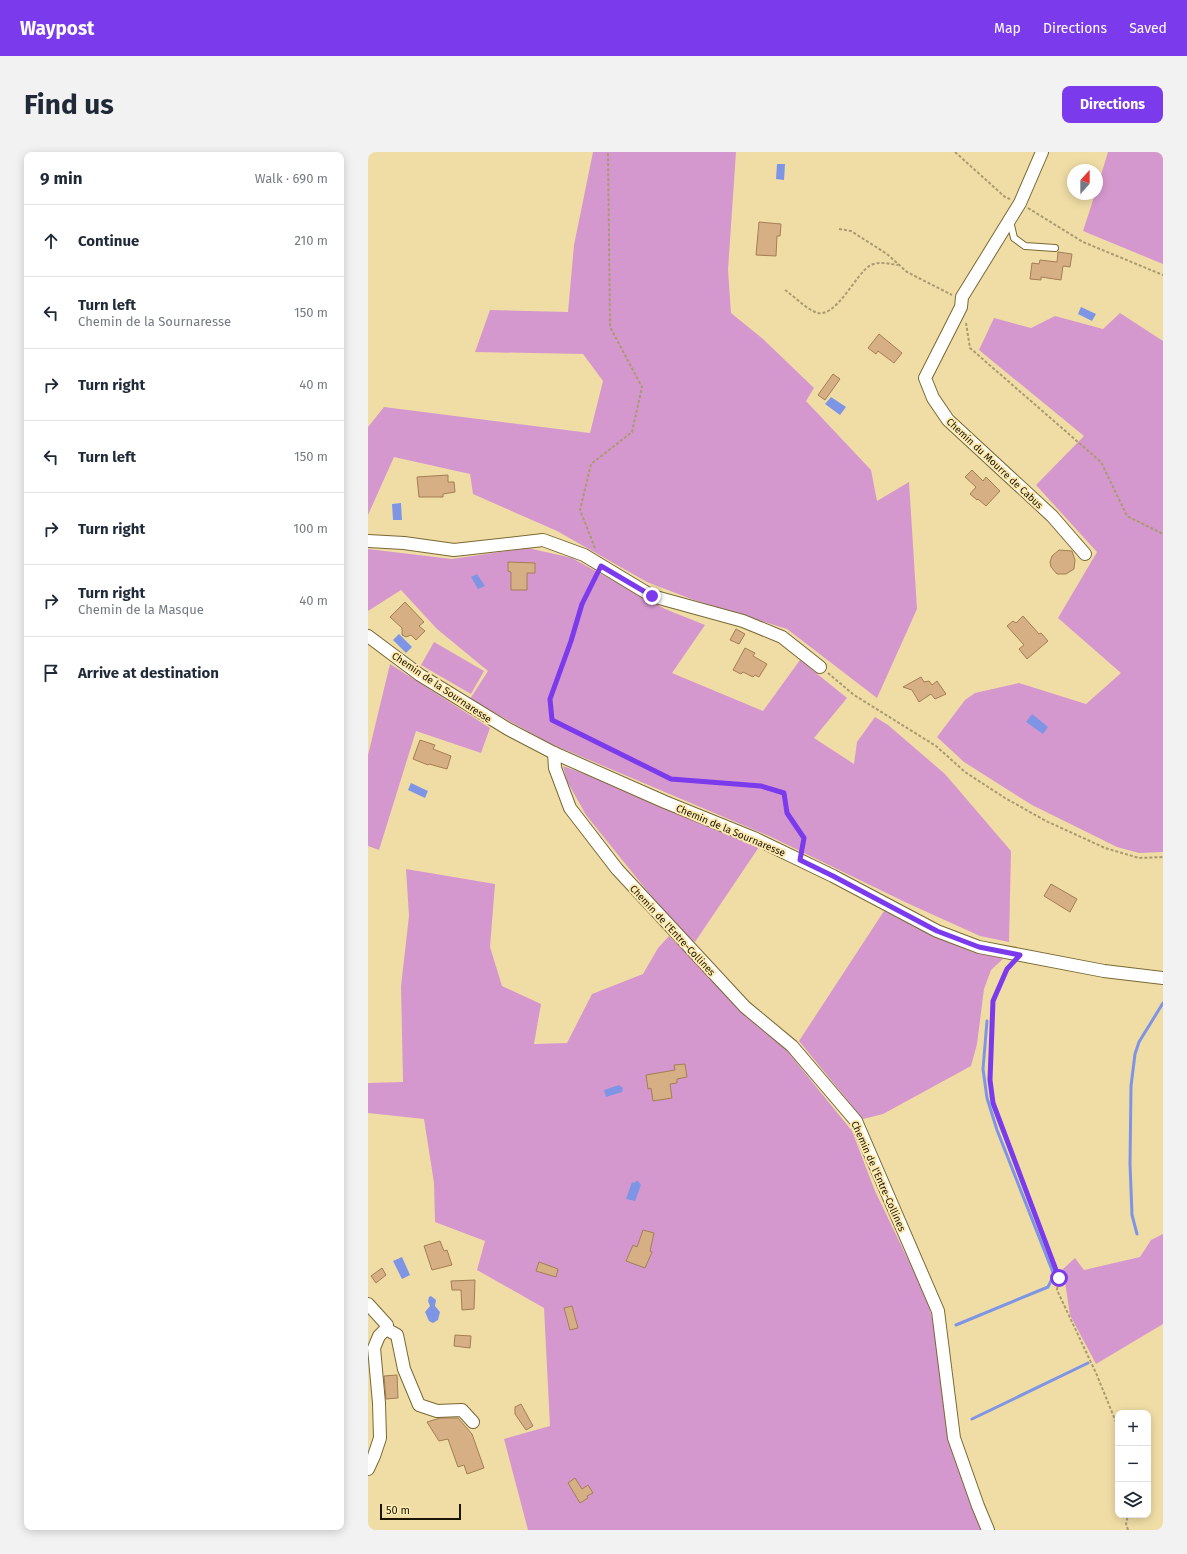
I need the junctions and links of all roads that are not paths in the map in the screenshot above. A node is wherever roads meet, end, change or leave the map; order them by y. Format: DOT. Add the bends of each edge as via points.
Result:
graph roads {
  1 [pos="1042,152"];
  2 [pos="1010,221"];
  3 [pos="1055,248"];
  4 [pos="368,542"];
  5 [pos="1085,554"];
  6 [pos="368,636"];
  7 [pos="820,667"];
  8 [pos="554,753"];
  9 [pos="1163,978"];
  10 [pos="368,1304"];
  11 [pos="386,1329"];
  12 [pos="473,1422"];
  13 [pos="368,1469"];
  14 [pos="988,1530"];
  1 -- 2 [label="street, Chemin du Mourre de Cabus"];
  2 -- 3 [label="lane" via="1014,238 1025,246"];
  2 -- 5 [label="street, Chemin du Mourre de Cabus" via="962,297 961,306 925,378 933,398 948,420 1052,516"];
  4 -- 7 [label="street" via="404,543 454,550 543,540 584,555 652,596 743,621 782,637"];
  6 -- 8 [label="street, Chemin de la Sournaresse" via="420,675 508,730"];
  8 -- 9 [label="street, Chemin de la Sournaresse" via="754,838 937,931 979,947 1104,971"];
  8 -- 14 [label="street, Chemin de l'Entre-Collines" via="555,768 570,808 617,869 745,1007 792,1046 856,1121 938,1311 954,1438"];
  10 -- 11 [label="street" via="387,1325"];
  11 -- 12 [label="street" via="397,1335 404,1370 419,1405 438,1411 462,1410"];
  11 -- 13 [label="street" via="378,1336 374,1348 380,1438"];
}
